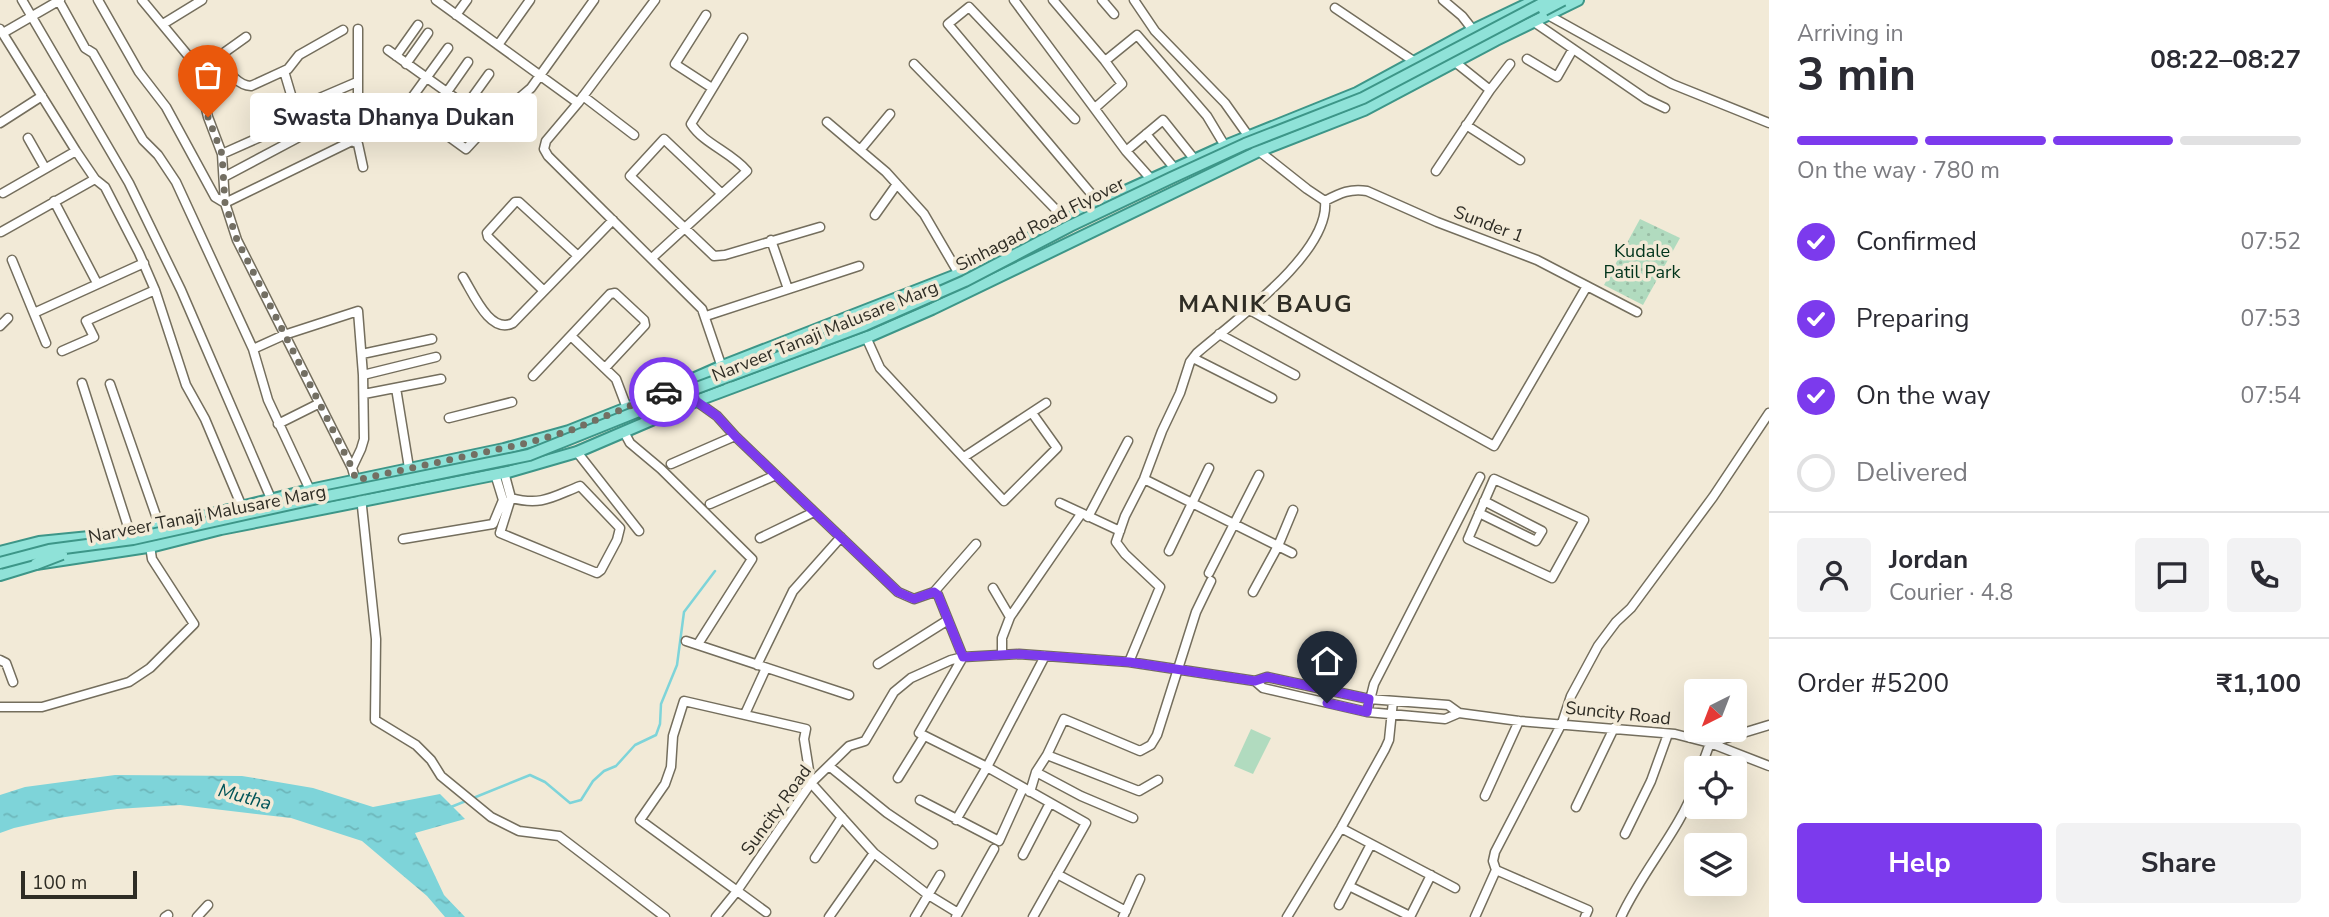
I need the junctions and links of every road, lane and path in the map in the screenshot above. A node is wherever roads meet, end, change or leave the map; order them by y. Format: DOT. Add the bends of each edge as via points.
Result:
graph roads {
  1 [pos="22,0"];
  2 [pos="59,0"];
  3 [pos="97,0"];
  4 [pos="142,0"];
  5 [pos="202,0"];
  6 [pos="436,0"];
  7 [pos="467,0"];
  8 [pos="530,0"];
  9 [pos="594,0"];
  10 [pos="655,0"];
  11 [pos="1014,0"];
  12 [pos="1053,0"];
  13 [pos="1102,0"];
  14 [pos="1135,0"];
  15 [pos="1443,0"];
  16 [pos="1536,0"];
  17 [pos="1541,0"];
  18 [pos="1549,0"];
  19 [pos="1563,0"];
  20 [pos="1578,0"];
  21 [pos="1335,8"];
  22 [pos="1114,14"];
  23 [pos="456,15"];
  24 [pos="706,15"];
  25 [pos="1548,15"];
  26 [pos="31,16"];
  27 [pos="1534,22"];
  28 [pos="1150,23"];
  29 [pos="163,24"];
  30 [pos="418,25"];
  31 [pos="358,29"];
  32 [pos="343,30"];
  33 [pos="1473,30"];
  34 [pos="1,31"];
  35 [pos="428,33"];
  36 [pos="1138,34"];
  37 [pos="246,37"];
  38 [pos="743,38"];
  39 [pos="8,44"];
  40 [pos="498,45"];
  41 [pos="448,48"];
  42 [pos="0,49"];
  43 [pos="1573,49"];
  44 [pos="388,50"];
  45 [pos="396,56"];
  46 [pos="218,57"];
  47 [pos="1527,59"];
  48 [pos="1105,61"];
  49 [pos="468,62"];
  50 [pos="1415,62"];
  51 [pos="1455,62"];
  52 [pos="195,64"];
  53 [pos="406,64"];
  54 [pos="914,64"];
  55 [pos="1510,64"];
  56 [pos="284,71"];
  57 [pos="489,74"];
  58 [pos="540,75"];
  59 [pos="426,78"];
  60 [pos="357,82"];
  61 [pos="712,88"];
  62 [pos="1490,90"];
  63 [pos="447,92"];
  64 [pos="42,96"];
  65 [pos="581,99"];
  66 [pos="315,100"];
  67 [pos="466,106"];
  68 [pos="1095,108"];
  69 [pos="1665,108"];
  70 [pos="403,110"];
  71 [pos="358,111"];
  72 [pos="890,114"];
  73 [pos="1075,119"];
  74 [pos="426,120"];
  75 [pos="828,122"];
  76 [pos="0,123"];
  77 [pos="489,123"];
  78 [pos="1769,123"];
  79 [pos="1466,125"];
  80 [pos="276,130"];
  81 [pos="357,130"];
  82 [pos="1146,134"];
  83 [pos="303,135"];
  84 [pos="634,135"];
  85 [pos="1250,136"];
  86 [pos="28,138"];
  87 [pos="1225,146"];
  88 [pos="861,149"];
  89 [pos="76,151"];
  90 [pos="1126,151"];
  91 [pos="1259,151"];
  92 [pos="222,154"];
  93 [pos="1195,160"];
  94 [pos="1520,160"];
  95 [pos="363,167"];
  96 [pos="45,168"];
  97 [pos="1176,170"];
  98 [pos="1436,171"];
  99 [pos="224,177"];
  100 [pos="95,178"];
  101 [pos="1151,179"];
  102 [pos="897,184"];
  103 [pos="3,192"];
  104 [pos="722,194"];
  105 [pos="54,201"];
  106 [pos="1325,201"];
  107 [pos="225,203"];
  108 [pos="1099,203"];
  109 [pos="875,215"];
  110 [pos="614,220"];
  111 [pos="1066,220"];
  112 [pos="820,227"];
  113 [pos="685,230"];
  114 [pos="1,232"];
  115 [pos="771,240"];
  116 [pos="578,256"];
  117 [pos="652,258"];
  118 [pos="12,260"];
  119 [pos="144,262"];
  120 [pos="859,265"];
  121 [pos="959,274"];
  122 [pos="463,277"];
  123 [pos="97,283"];
  124 [pos="1587,286"];
  125 [pos="788,289"];
  126 [pos="155,290"];
  127 [pos="544,291"];
  128 [pos="1248,309"];
  129 [pos="1637,312"];
  130 [pos="34,313"];
  131 [pos="706,316"];
  132 [pos="8,318"];
  133 [pos="0,326"];
  134 [pos="1219,334"];
  135 [pos="284,335"];
  136 [pos="571,336"];
  137 [pos="866,337"];
  138 [pos="432,339"];
  139 [pos="46,343"];
  140 [pos="253,349"];
  141 [pos="62,351"];
  142 [pos="362,354"];
  143 [pos="436,357"];
  144 [pos="1193,358"];
  145 [pos="720,367"];
  146 [pos="605,368"];
  147 [pos="363,375"];
  148 [pos="1295,375"];
  149 [pos="533,376"];
  150 [pos="441,379"];
  151 [pos="688,381"];
  152 [pos="82,383"];
  153 [pos="110,384"];
  154 [pos="396,388"];
  155 [pos="729,388"];
  156 [pos="364,394"];
  157 [pos="1272,398"];
  158 [pos="696,401"];
  159 [pos="512,402"];
  160 [pos="1046,403"];
  161 [pos="318,404"];
  162 [pos="627,408"];
  163 [pos="1032,413"];
  164 [pos="1769,413"];
  165 [pos="449,418"];
  166 [pos="278,424"];
  167 [pos="624,432"];
  168 [pos="735,436"];
  169 [pos="1128,441"];
  170 [pos="577,452"];
  171 [pos="964,457"];
  172 [pos="671,464"];
  173 [pos="352,468"];
  174 [pos="410,468"];
  175 [pos="1209,468"];
  176 [pos="500,473"];
  177 [pos="776,475"];
  178 [pos="1259,475"];
  179 [pos="1480,477"];
  180 [pos="1144,479"];
  181 [pos="356,480"];
  182 [pos="310,490"];
  183 [pos="511,498"];
  184 [pos="272,501"];
  185 [pos="362,501"];
  186 [pos="1469,501"];
  187 [pos="1060,503"];
  188 [pos="1192,503"];
  189 [pos="710,504"];
  190 [pos="1481,507"];
  191 [pos="242,508"];
  192 [pos="1293,510"];
  193 [pos="814,512"];
  194 [pos="1085,515"];
  195 [pos="1234,523"];
  196 [pos="160,527"];
  197 [pos="639,531"];
  198 [pos="1120,531"];
  199 [pos="130,533"];
  200 [pos="841,537"];
  201 [pos="760,538"];
  202 [pos="403,539"];
  203 [pos="976,544"];
  204 [pos="1278,546"];
  205 [pos="150,547"];
  206 [pos="1169,551"];
  207 [pos="0,552"];
  208 [pos="1292,553"];
  209 [pos="0,563"];
  210 [pos="36,564"];
  211 [pos="0,575"];
  212 [pos="993,588"];
  213 [pos="934,592"];
  214 [pos="1253,592"];
  215 [pos="1010,617"];
  216 [pos="948,620"];
  217 [pos="686,641"];
  218 [pos="698,644"];
  219 [pos="1002,655"];
  220 [pos="1045,656"];
  221 [pos="963,657"];
  222 [pos="0,660"];
  223 [pos="1129,662"];
  224 [pos="878,664"];
  225 [pos="757,665"];
  226 [pos="766,668"];
  227 [pos="1177,669"];
  228 [pos="1255,681"];
  229 [pos="13,682"];
  230 [pos="849,695"];
  231 [pos="1369,699"];
  232 [pos="1393,701"];
  233 [pos="0,707"];
  234 [pos="1367,712"];
  235 [pos="1459,713"];
  236 [pos="745,715"];
  237 [pos="1392,715"];
  238 [pos="1519,721"];
  239 [pos="1562,723"];
  240 [pos="1769,725"];
  241 [pos="1614,728"];
  242 [pos="1668,734"];
  243 [pos="924,736"];
  244 [pos="1710,743"];
  245 [pos="1047,755"];
  246 [pos="1705,756"];
  247 [pos="829,766"];
  248 [pos="1769,766"];
  249 [pos="987,768"];
  250 [pos="1036,772"];
  251 [pos="898,778"];
  252 [pos="1158,780"];
  253 [pos="811,783"];
  254 [pos="1027,790"];
  255 [pos="1485,796"];
  256 [pos="920,800"];
  257 [pos="1050,803"];
  258 [pos="1576,807"];
  259 [pos="1684,808"];
  260 [pos="842,817"];
  261 [pos="1133,818"];
  262 [pos="956,820"];
  263 [pos="1341,828"];
  264 [pos="1625,834"];
  265 [pos="933,844"];
  266 [pos="1371,844"];
  267 [pos="994,849"];
  268 [pos="874,853"];
  269 [pos="1023,855"];
  270 [pos="815,858"];
  271 [pos="1496,870"];
  272 [pos="1057,874"];
  273 [pos="940,875"];
  274 [pos="1431,875"];
  275 [pos="1140,879"];
  276 [pos="1349,886"];
  277 [pos="1455,888"];
  278 [pos="737,891"];
  279 [pos="927,894"];
  280 [pos="208,905"];
  281 [pos="1339,905"];
  282 [pos="766,912"];
  283 [pos="1124,914"];
  284 [pos="957,915"];
  285 [pos="197,917"];
  286 [pos="665,917"];
  287 [pos="716,917"];
  288 [pos="829,917"];
  289 [pos="915,917"];
  290 [pos="1033,917"];
  291 [pos="1287,917"];
  292 [pos="1410,917"];
  293 [pos="1475,917"];
  294 [pos="1585,917"];
  295 [pos="1621,917"];
  1 -- 26 [label="street"];
  2 -- 26 [label="street"];
  2 -- 140 [label="street" via="144,140 176,182"];
  3 -- 107 [label="street" via="139,72 166,107 213,194"];
  4 -- 29 [label="street"];
  5 -- 29 [label="street"];
  6 -- 23 [label="street"];
  7 -- 23 [label="street"];
  8 -- 40 [label="street"];
  9 -- 58 [label="street"];
  10 -- 65 [label="street"];
  11 -- 68 [label="street"];
  12 -- 48 [label="street"];
  13 -- 22 [label="street"];
  14 -- 28 [label="street"];
  15 -- 33 [label="street"];
  16 -- 33 [label="main road, Narveer Tanaji Malusare Marg"];
  17 -- 25 [label="main road"];
  18 -- 209 [label="main road, Sinhagad Road Flyover, bridge" via="1363,99 1233,149 955,286 529,456"];
  19 -- 210 [label="main road, Sinhagad Road Flyover, bridge" via="1357,105 1189,176 926,305 575,446 531,460 150,542 67,553"];
  20 -- 25 [label="main road, Narveer Tanaji Malusare Marg"];
  21 -- 50 [label="street"];
  23 -- 40 [label="street"];
  24 -- 61 [label="street" via="675,64"];
  25 -- 27 [label="main road, Narveer Tanaji Malusare Marg"];
  25 -- 78 [label="street" via="1672,84"];
  26 -- 34 [label="street"];
  26 -- 184 [label="street" via="129,183 181,290"];
  27 -- 43 [label="street"];
  27 -- 51 [label="main road, Narveer Tanaji Malusare Marg"];
  28 -- 36 [label="street"];
  28 -- 85 [label="street"];
  29 -- 52 [label="street"];
  30 -- 45 [label="street"];
  31 -- 60 [label="street"];
  32 -- 56 [label="street" via="299,55"];
  33 -- 50 [label="main road, Narveer Tanaji Malusare Marg"];
  34 -- 39 [label="street"];
  35 -- 53 [label="street"];
  36 -- 48 [label="street"];
  36 -- 87 [label="street" via="1207,116"];
  37 -- 46 [label="street"];
  38 -- 61 [label="street"];
  39 -- 42 [label="street"];
  39 -- 64 [label="street"];
  40 -- 58 [label="street"];
  41 -- 59 [label="street"];
  43 -- 47 [label="street" via="1557,77"];
  43 -- 69 [label="street"];
  44 -- 45 [label="street"];
  45 -- 53 [label="street"];
  46 -- 52 [label="street"];
  46 -- 56 [label="street" via="245,86"];
  48 -- 68 [label="street" via="1122,84"];
  49 -- 63 [label="street"];
  50 -- 85 [label="main road, Narveer Tanaji Malusare Marg" via="1357,93"];
  51 -- 62 [label="street"];
  51 -- 91 [label="main road, Narveer Tanaji Malusare Marg" via="1364,110"];
  52 -- 92 [label="street"];
  53 -- 59 [label="street"];
  54 -- 111 [label="street"];
  55 -- 62 [label="street"];
  56 -- 83 [label="street"];
  57 -- 67 [label="street"];
  58 -- 65 [label="street"];
  58 -- 77 [label="street"];
  59 -- 63 [label="street"];
  59 -- 70 [label="street"];
  60 -- 66 [label="street"];
  60 -- 71 [label="street"];
  61 -- 104 [label="street" via="691,124 747,171"];
  62 -- 79 [label="street"];
  63 -- 67 [label="street"];
  64 -- 76 [label="street"];
  64 -- 89 [label="street"];
  65 -- 84 [label="street"];
  65 -- 110 [label="street" via="544,149"];
  67 -- 77 [label="street"];
  68 -- 90 [label="street"];
  71 -- 81 [label="street"];
  71 -- 83 [label="street"];
  72 -- 88 [label="street"];
  73 -- 108 [label="street" via="969,6 948,24"];
  74 -- 77 [label="street" via="466,149"];
  75 -- 88 [label="street"];
  79 -- 94 [label="street"];
  79 -- 98 [label="street"];
  80 -- 92 [label="street"];
  82 -- 90 [label="street"];
  82 -- 93 [label="street" via="1163,120"];
  82 -- 97 [label="street"];
  83 -- 99 [label="street"];
  85 -- 87 [label="main road, Narveer Tanaji Malusare Marg"];
  85 -- 91 [label="street"];
  86 -- 96 [label="street"];
  87 -- 93 [label="main road, Narveer Tanaji Malusare Marg"];
  88 -- 102 [label="street"];
  89 -- 96 [label="street"];
  89 -- 100 [label="street"];
  90 -- 101 [label="street"];
  91 -- 106 [label="street"];
  91 -- 137 [label="main road, Narveer Tanaji Malusare Marg"];
  92 -- 99 [label="street"];
  93 -- 97 [label="main road, Narveer Tanaji Malusare Marg"];
  95 -- 107 [label="street" via="358,144 352,141"];
  96 -- 103 [label="street"];
  97 -- 101 [label="main road, Narveer Tanaji Malusare Marg"];
  99 -- 107 [label="street"];
  100 -- 105 [label="street"];
  100 -- 119 [label="street" via="105,187"];
  101 -- 108 [label="main road, Narveer Tanaji Malusare Marg"];
  102 -- 109 [label="street"];
  102 -- 121 [label="street" via="924,214"];
  104 -- 113 [label="street"];
  104 -- 113 [label="street" via="664,139 630,176"];
  105 -- 114 [label="street"];
  105 -- 123 [label="street"];
  106 -- 124 [label="street, Sunder 1" via="1355,189 1367,191 1516,251"];
  106 -- 128 [label="street" via="1322,223 1304,255"];
  107 -- 135 [label="street" via="237,240"];
  108 -- 111 [label="main road, Narveer Tanaji Malusare Marg"];
  110 -- 116 [label="street"];
  110 -- 117 [label="street"];
  111 -- 121 [label="main road, Narveer Tanaji Malusare Marg"];
  112 -- 115 [label="street"];
  113 -- 115 [label="street" via="714,256"];
  113 -- 117 [label="street"];
  115 -- 125 [label="street"];
  116 -- 127 [label="street"];
  116 -- 127 [label="street" via="515,202 488,237"];
  117 -- 131 [label="street"];
  118 -- 130 [label="street"];
  119 -- 123 [label="street"];
  119 -- 126 [label="street"];
  120 -- 125 [label="street"];
  121 -- 145 [label="main road, Narveer Tanaji Malusare Marg"];
  122 -- 127 [label="street" via="491,320 500,326 513,324"];
  123 -- 130 [label="street"];
  124 -- 128 [label="street" via="1494,446"];
  124 -- 129 [label="street, Sunder 1"];
  125 -- 131 [label="street"];
  126 -- 141 [label="street" via="86,321 93,337"];
  126 -- 191 [label="street" via="186,385"];
  128 -- 134 [label="street"];
  130 -- 139 [label="street"];
  131 -- 145 [label="street"];
  132 -- 133 [label="street"];
  134 -- 144 [label="street"];
  134 -- 148 [label="street"];
  135 -- 140 [label="street"];
  135 -- 142 [label="street" via="358,311"];
  135 -- 161 [label="street"];
  136 -- 146 [label="street"];
  136 -- 146 [label="street" via="611,294 618,294 645,325"];
  136 -- 149 [label="street"];
  137 -- 155 [label="main road, Narveer Tanaji Malusare Marg"];
  137 -- 171 [label="street" via="880,368"];
  138 -- 142 [label="street"];
  140 -- 166 [label="street"];
  142 -- 147 [label="street"];
  143 -- 147 [label="street"];
  144 -- 157 [label="street"];
  144 -- 180 [label="street"];
  145 -- 151 [label="main road, Narveer Tanaji Malusare Marg"];
  145 -- 155 [label="street"];
  146 -- 162 [label="street" via="617,379"];
  147 -- 156 [label="street"];
  150 -- 154 [label="street"];
  151 -- 158 [label="street"];
  151 -- 162 [label="main road, Narveer Tanaji Malusare Marg"];
  152 -- 199 [label="street"];
  153 -- 196 [label="street"];
  154 -- 156 [label="street"];
  154 -- 174 [label="street"];
  155 -- 158 [label="main road, Narveer Tanaji Malusare Marg"];
  156 -- 173 [label="street" via="364,439"];
  158 -- 167 [label="main road, Narveer Tanaji Malusare Marg"];
  158 -- 168 [label="street"];
  159 -- 165 [label="street"];
  160 -- 163 [label="street"];
  161 -- 166 [label="street"];
  161 -- 173 [label="street"];
  162 -- 174 [label="main road, Narveer Tanaji Malusare Marg" via="527,443"];
  163 -- 171 [label="street"];
  163 -- 171 [label="street" via="1057,448 1004,501"];
  164 -- 239 [label="street" via="1632,608 1602,640 1571,696"];
  166 -- 182 [label="street"];
  167 -- 170 [label="main road, Narveer Tanaji Malusare Marg"];
  167 -- 218 [label="street" via="630,443 751,559"];
  168 -- 172 [label="street"];
  168 -- 177 [label="street"];
  169 -- 194 [label="street"];
  170 -- 176 [label="main road, Narveer Tanaji Malusare Marg"];
  170 -- 197 [label="street"];
  173 -- 181 [label="street"];
  174 -- 181 [label="main road, Narveer Tanaji Malusare Marg"];
  175 -- 188 [label="street"];
  176 -- 183 [label="street"];
  176 -- 185 [label="main road, Narveer Tanaji Malusare Marg"];
  176 -- 202 [label="street" via="503,500 493,524"];
  177 -- 189 [label="street"];
  177 -- 193 [label="street"];
  178 -- 195 [label="street"];
  179 -- 186 [label="street"];
  180 -- 188 [label="street"];
  180 -- 198 [label="street"];
  181 -- 182 [label="main road, Narveer Tanaji Malusare Marg"];
  181 -- 185 [label="street"];
  182 -- 184 [label="main road, Narveer Tanaji Malusare Marg"];
  183 -- 183 [label="street" via="541,501 580,486 620,528 601,570 597,573 500,533"];
  184 -- 191 [label="main road, Narveer Tanaji Malusare Marg"];
  185 -- 205 [label="main road, Narveer Tanaji Malusare Marg"];
  185 -- 286 [label="street" via="376,639 375,720 416,746 442,776 491,817 519,831 559,836"];
  186 -- 190 [label="street"];
  186 -- 231 [label="street"];
  187 -- 194 [label="street"];
  188 -- 195 [label="street"];
  188 -- 206 [label="street"];
  190 -- 190 [label="street" via="1536,541 1542,531"];
  190 -- 190 [label="street" via="1468,539 1552,578 1584,520 1494,479"];
  191 -- 196 [label="main road, Narveer Tanaji Malusare Marg"];
  192 -- 204 [label="street"];
  193 -- 200 [label="street"];
  193 -- 201 [label="street"];
  194 -- 198 [label="street"];
  194 -- 215 [label="street"];
  195 -- 204 [label="street"];
  195 -- 227 [label="street"];
  196 -- 199 [label="main road, Narveer Tanaji Malusare Marg"];
  198 -- 223 [label="street" via="1116,542 1160,587"];
  199 -- 207 [label="main road, Narveer Tanaji Malusare Marg" via="40,542"];
  200 -- 213 [label="street" via="898,592 910,599"];
  200 -- 225 [label="street" via="793,591"];
  203 -- 213 [label="street"];
  204 -- 208 [label="street"];
  204 -- 214 [label="street"];
  205 -- 210 [label="main road, Narveer Tanaji Malusare Marg"];
  205 -- 233 [label="street" via="152,559 194,624 150,668 129,682 42,707"];
  210 -- 211 [label="main road, Narveer Tanaji Malusare Marg"];
  212 -- 215 [label="street"];
  213 -- 216 [label="street"];
  215 -- 219 [label="street" via="1002,638"];
  216 -- 221 [label="street"];
  216 -- 224 [label="street"];
  217 -- 218 [label="street"];
  218 -- 225 [label="street"];
  219 -- 220 [label="street, Suncity Road"];
  219 -- 221 [label="street, Suncity Road"];
  220 -- 223 [label="street, Suncity Road"];
  220 -- 249 [label="street"];
  221 -- 243 [label="street" via="919,733"];
  221 -- 247 [label="street, Suncity Road" via="911,678 894,692 865,741 849,746"];
  222 -- 229 [label="street" via="6,663"];
  223 -- 227 [label="street, Suncity Road"];
  225 -- 226 [label="street"];
  226 -- 230 [label="street"];
  226 -- 236 [label="street"];
  227 -- 228 [label="street, Suncity Road"];
  227 -- 245 [label="street" via="1157,735 1144,750 1064,719"];
  228 -- 231 [label="street, Suncity Road" via="1267,677"];
  228 -- 234 [label="street, Suncity Road" via="1263,688"];
  231 -- 232 [label="street, Suncity Road"];
  231 -- 234 [label="street"];
  232 -- 235 [label="street, Suncity Road" via="1448,705"];
  232 -- 237 [label="street"];
  234 -- 237 [label="street, Suncity Road"];
  235 -- 237 [label="street, Suncity Road" via="1445,719"];
  235 -- 238 [label="street, Suncity Road"];
  236 -- 253 [label="street" via="806,729"];
  236 -- 278 [label="street" via="684,701 665,784 640,820"];
  237 -- 263 [label="street" via="1385,749"];
  238 -- 239 [label="street, Suncity Road"];
  238 -- 255 [label="street"];
  239 -- 241 [label="street, Suncity Road"];
  239 -- 271 [label="street" via="1495,852"];
  240 -- 244 [label="street"];
  241 -- 242 [label="street, Suncity Road"];
  241 -- 258 [label="street"];
  242 -- 244 [label="street, Suncity Road"];
  242 -- 264 [label="street"];
  243 -- 249 [label="street"];
  243 -- 251 [label="street"];
  244 -- 246 [label="street"];
  244 -- 248 [label="street, Suncity Road"];
  245 -- 250 [label="street"];
  245 -- 252 [label="street" via="1139,791"];
  247 -- 253 [label="street, Suncity Road"];
  247 -- 265 [label="street"];
  249 -- 254 [label="street"];
  249 -- 262 [label="street"];
  250 -- 254 [label="street"];
  250 -- 261 [label="street"];
  253 -- 260 [label="street"];
  253 -- 278 [label="street, Suncity Road"];
  254 -- 257 [label="street"];
  254 -- 262 [label="street" via="999,841"];
  256 -- 262 [label="street"];
  257 -- 269 [label="street"];
  257 -- 272 [label="street" via="1086,823"];
  259 -- 295 [label="street"];
  260 -- 268 [label="street"];
  260 -- 270 [label="street"];
  263 -- 266 [label="street"];
  263 -- 291 [label="street"];
  266 -- 274 [label="street"];
  266 -- 276 [label="street"];
  267 -- 284 [label="street"];
  268 -- 279 [label="street"];
  268 -- 288 [label="street"];
  271 -- 293 [label="street"];
  271 -- 294 [label="street" via="1588,910"];
  272 -- 283 [label="street"];
  272 -- 290 [label="street"];
  273 -- 279 [label="street"];
  274 -- 277 [label="street"];
  274 -- 292 [label="street"];
  275 -- 283 [label="street"];
  276 -- 281 [label="street"];
  276 -- 292 [label="street"];
  278 -- 282 [label="street"];
  278 -- 287 [label="street, Suncity Road"];
  279 -- 284 [label="street"];
  279 -- 289 [label="street"];
  280 -- 285 [label="street"];
}
